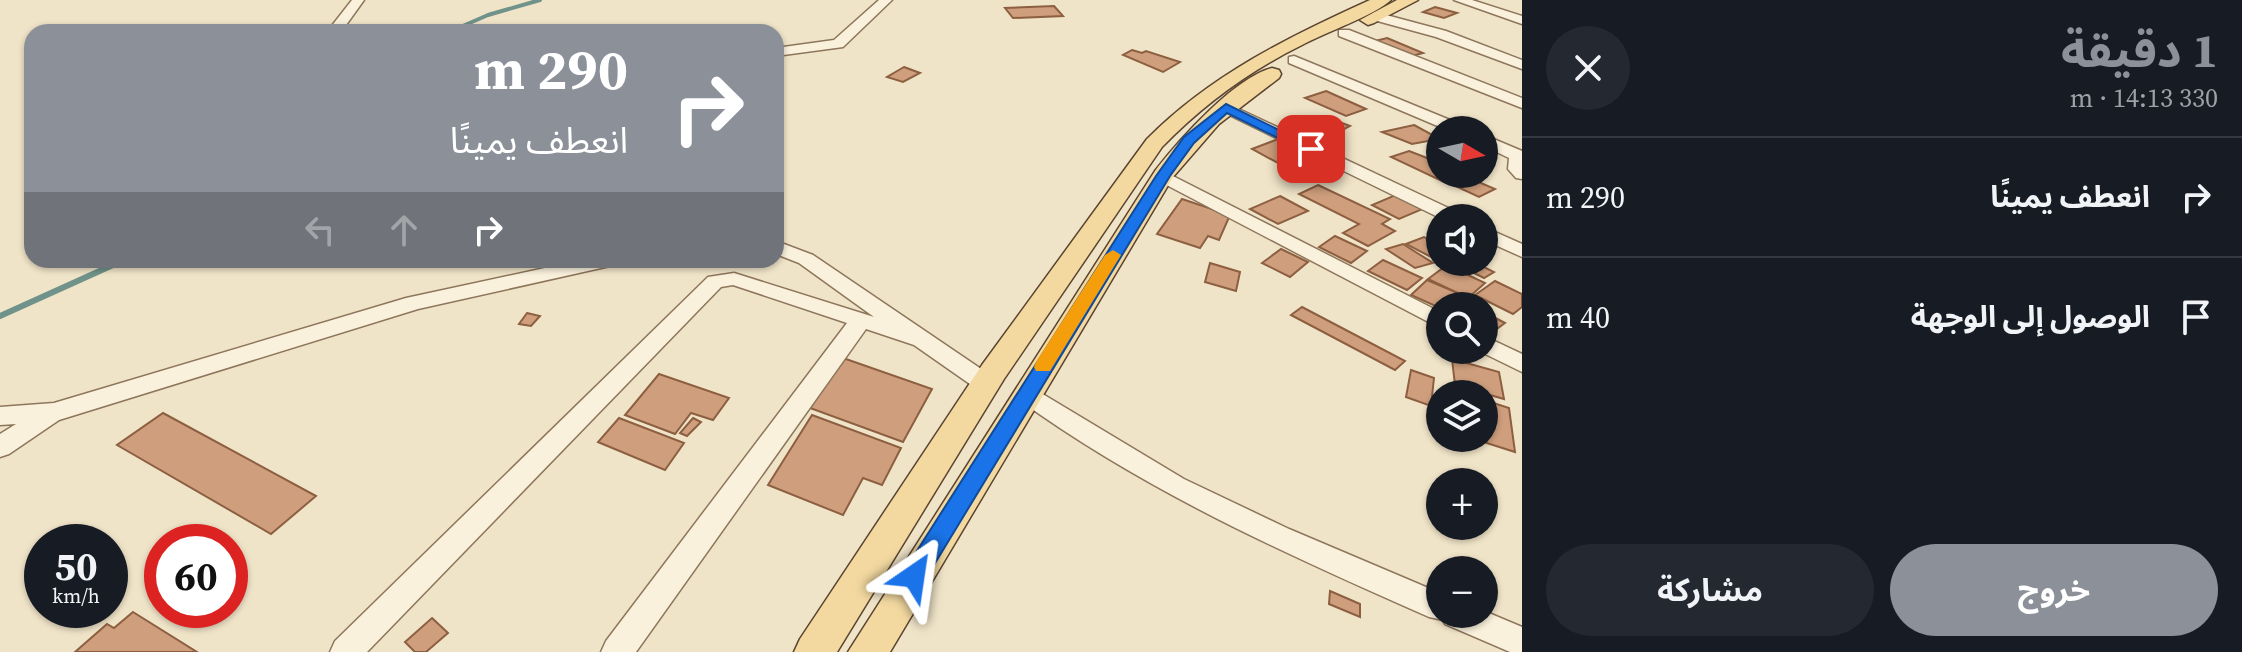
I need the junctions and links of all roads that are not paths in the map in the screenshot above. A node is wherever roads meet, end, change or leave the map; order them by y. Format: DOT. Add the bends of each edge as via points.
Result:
graph roads {
  1 [pos="358,0"];
  2 [pos="886,0"];
  3 [pos="1410,0"];
  4 [pos="1460,0"];
  5 [pos="1379,8"];
  6 [pos="1522,20"];
  7 [pos="340,24"];
  8 [pos="1344,33"];
  9 [pos="784,51"];
  10 [pos="1283,59"];
  11 [pos="1522,65"];
  12 [pos="1522,103"];
  13 [pos="1226,108"];
  14 [pos="1426,116"];
  15 [pos="1498,147"];
  16 [pos="1522,174"];
  17 [pos="1163,176"];
  18 [pos="1426,204"];
  19 [pos="1498,240"];
  20 [pos="784,250"];
  21 [pos="1522,251"];
  22 [pos="574,268"];
  23 [pos="1426,314"];
  24 [pos="860,321"];
  25 [pos="930,342"];
  26 [pos="1498,351"];
  27 [pos="1522,364"];
  28 [pos="985,384"];
  29 [pos="1024,398"];
  30 [pos="54,412"];
  31 [pos="0,416"];
  32 [pos="0,447"];
  33 [pos="1426,601"];
  34 [pos="1489,628"];
  35 [pos="1522,642"];
  36 [pos="346,652"];
  37 [pos="617,652"];
  38 [pos="814,652"];
  39 [pos="868,652"];
  1 -- 7 [label="street"];
  2 -- 9 [label="street" via="838,44"];
  3 -- 5 [label="main road"];
  4 -- 6 [label="street"];
  5 -- 8 [label="main road"];
  5 -- 10 [label="main road"];
  5 -- 11 [label="street"];
  8 -- 10 [label="main road"];
  8 -- 12 [label="street"];
  10 -- 13 [label="main road"];
  10 -- 14 [label="street"];
  10 -- 28 [label="main road" via="1206,94 1154,143"];
  13 -- 17 [label="main road" via="1189,140"];
  13 -- 18 [label="street"];
  15 -- 16 [label="street" via="1518,156"];
  17 -- 23 [label="street"];
  17 -- 29 [label="main road"];
  19 -- 21 [label="street"];
  20 -- 25 [label="street" via="806,259"];
  22 -- 30 [label="street" via="414,303"];
  24 -- 25 [label="street"];
  24 -- 36 [label="street" via="734,279 715,281"];
  24 -- 37 [label="street"];
  25 -- 28 [label="street"];
  26 -- 27 [label="street"];
  28 -- 29 [label="main road" via="1018,375"];
  28 -- 29 [label="main road" via="990,411"];
  28 -- 38 [label="main road"];
  29 -- 33 [label="street" via="1193,498"];
  29 -- 39 [label="main road"];
  30 -- 31 [label="street"];
  30 -- 32 [label="street"];
  34 -- 35 [label="street"];
}
